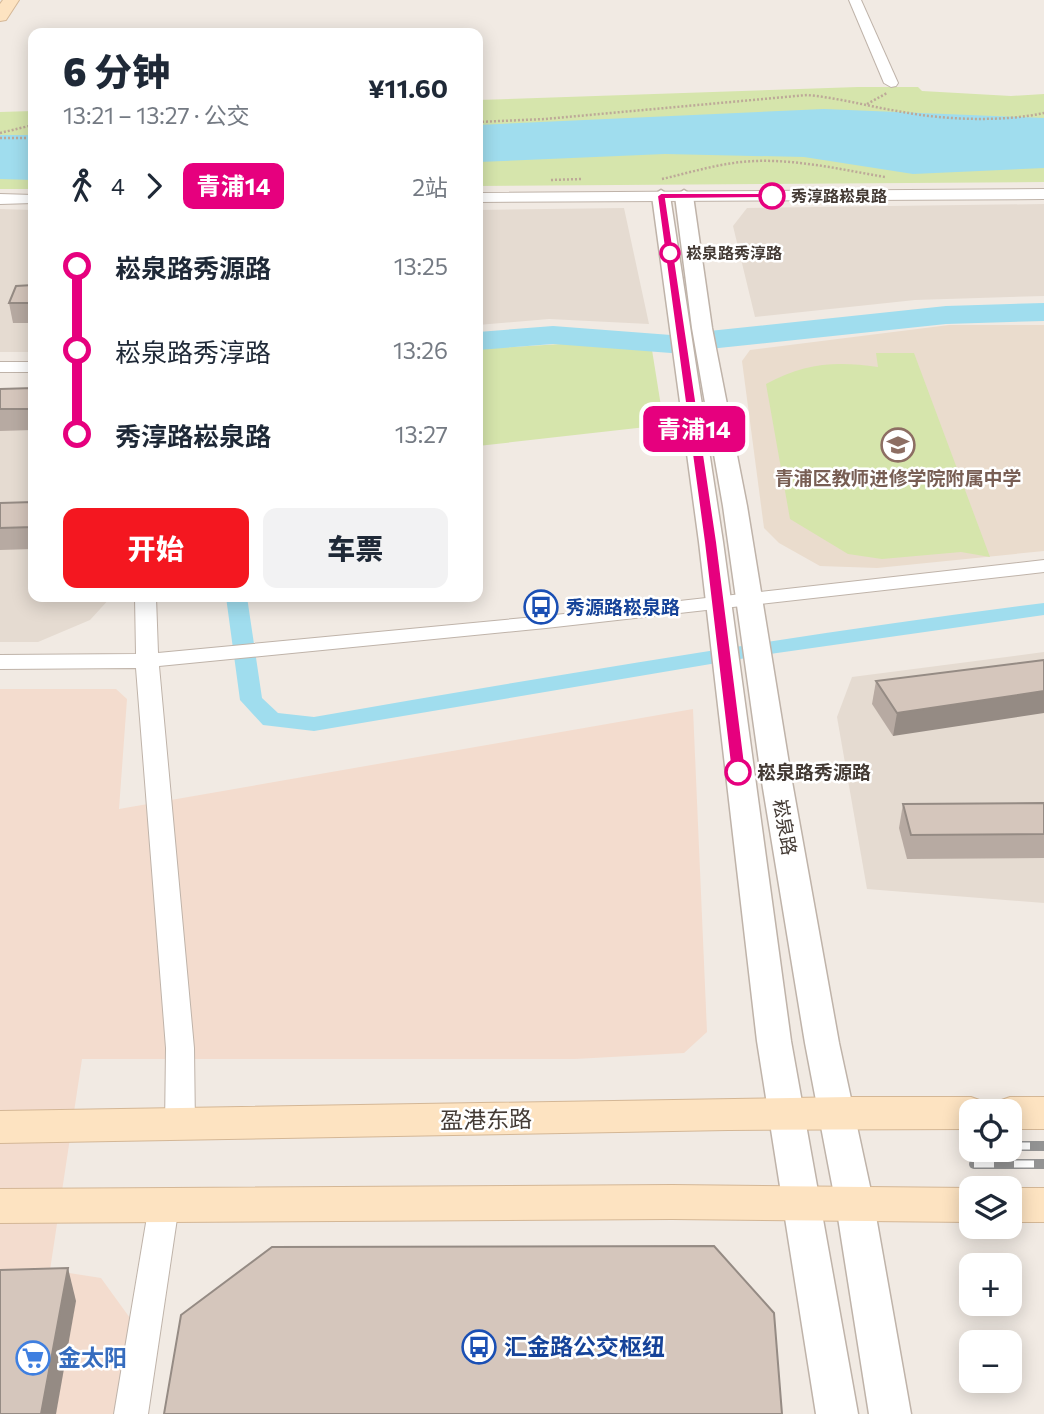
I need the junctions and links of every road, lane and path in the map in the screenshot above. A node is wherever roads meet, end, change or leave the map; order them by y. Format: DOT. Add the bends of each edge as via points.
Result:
graph roads {
  1 [pos="11,0"];
  2 [pos="855,0"];
  3 [pos="0,16"];
  4 [pos="891,83"];
  5 [pos="1044,113"];
  6 [pos="483,122"];
  7 [pos="28,126"];
  8 [pos="0,133"];
  9 [pos="0,138"];
  10 [pos="28,138"];
  11 [pos="893,179"];
  12 [pos="592,180"];
  13 [pos="661,188"];
  14 [pos="1044,194"];
  15 [pos="684,196"];
  16 [pos="483,198"];
  17 [pos="522,198"];
  18 [pos="0,199"];
  19 [pos="28,199"];
  20 [pos="695,354"];
  21 [pos="0,367"];
  22 [pos="28,367"];
  23 [pos="1044,566"];
  24 [pos="750,600"];
  25 [pos="145,602"];
  26 [pos="718,604"];
  27 [pos="147,661"];
  28 [pos="0,662"];
  29 [pos="836,1112"];
  30 [pos="959,1112"];
  31 [pos="787,1113"];
  32 [pos="1022,1113"];
  33 [pos="1044,1113"];
  34 [pos="0,1127"];
  35 [pos="180,1127"];
  36 [pos="801,1204"];
  37 [pos="164,1205"];
  38 [pos="855,1205"];
  39 [pos="959,1205"];
  40 [pos="1022,1205"];
  41 [pos="1044,1205"];
  42 [pos="0,1206"];
  43 [pos="131,1414"];
  44 [pos="837,1414"];
  45 [pos="890,1414"];
  1 -- 3 [label="main road"];
  2 -- 4 [label="street"];
  5 -- 6 [label="path" via="1017,119 943,116 807,94"];
  7 -- 8 [label="path"];
  9 -- 10 [label="path"];
  11 -- 13 [label="path" via="807,164 751,161 708,167"];
  12 -- 17 [label="path" via="550,180 528,189"];
  13 -- 15 [label="street"];
  13 -- 17 [label="street"];
  13 -- 20 [label="street, 崧泉路" via="680,330"];
  14 -- 15 [label="street"];
  15 -- 20 [label="street, 崧泉路" via="702,328"];
  16 -- 17 [label="street"];
  18 -- 19 [label="street"];
  20 -- 24 [label="street, 崧泉路"];
  20 -- 26 [label="street, 崧泉路"];
  21 -- 22 [label="street"];
  23 -- 24 [label="street"];
  24 -- 26 [label="street"];
  24 -- 29 [label="street, 崧泉路"];
  25 -- 27 [label="street"];
  26 -- 27 [label="street"];
  26 -- 31 [label="street, 崧泉路"];
  27 -- 28 [label="street"];
  27 -- 35 [label="street" via="180,1048"];
  29 -- 30 [label="main road, 盈港东路"];
  29 -- 31 [label="main road, 盈港东路"];
  29 -- 38 [label="street, 崧泉路"];
  31 -- 35 [label="main road, 盈港东路"];
  31 -- 36 [label="street, 崧泉路"];
  32 -- 33 [label="main road"];
  34 -- 35 [label="main road, 盈港东路"];
  36 -- 37 [label="main road"];
  36 -- 38 [label="main road"];
  36 -- 44 [label="street, 崧泉路"];
  37 -- 42 [label="main road"];
  37 -- 43 [label="street"];
  38 -- 39 [label="main road"];
  38 -- 45 [label="street, 崧泉路"];
  40 -- 41 [label="main road"];
}
